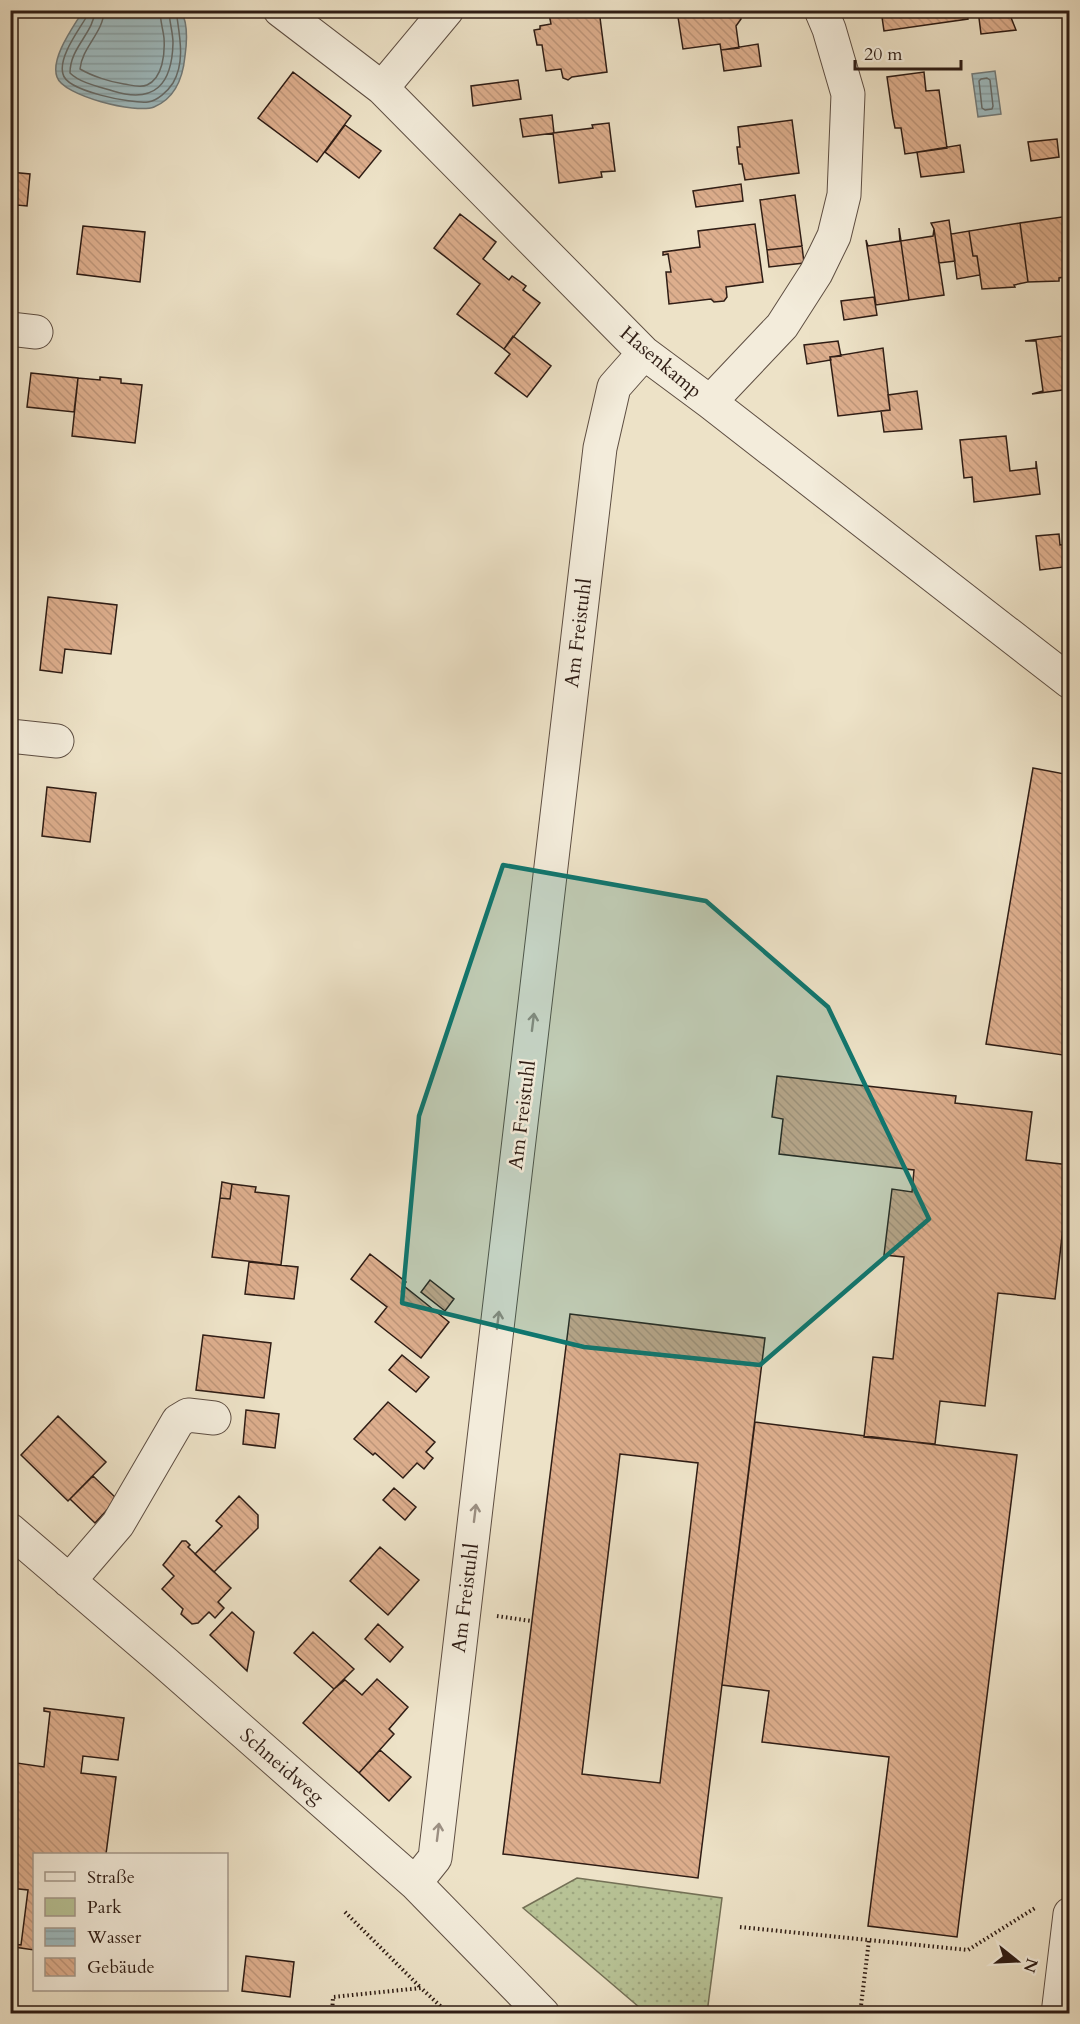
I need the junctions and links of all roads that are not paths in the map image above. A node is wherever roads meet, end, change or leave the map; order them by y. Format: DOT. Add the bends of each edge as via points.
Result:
graph roads {
  1 [pos="280,10"];
  2 [pos="447,10"];
  3 [pos="821,10"];
  4 [pos="382,88"];
  5 [pos="644,353"];
  6 [pos="710,402"];
  7 [pos="1070,682"];
  8 [pos="10,736"];
  9 [pos="57,741"];
  10 [pos="214,1418"];
  11 [pos="10,1530"];
  12 [pos="69,1581"];
  13 [pos="415,1883"];
  14 [pos="1056,1908"];
  15 [pos="543,2013"];
  16 [pos="1058,2013"];
  1 -- 4 [label="street, Hasenkamp"];
  2 -- 4 [label="street"];
  3 -- 6 [label="street" via="848,94 844,195 834,236 782,326"];
  4 -- 5 [label="street, Hasenkamp"];
  5 -- 6 [label="street, Hasenkamp"];
  13 -- 5 [label="street, Am Freistuhl, one-way" via="435,1858 600,448 614,387"];
  6 -- 7 [label="street, Hasenkamp"];
  8 -- 9 [label="street"];
  10 -- 12 [label="street" via="188,1415 178,1421 118,1524"];
  11 -- 12 [label="street, Schneidweg"];
  12 -- 13 [label="street, Schneidweg"];
  13 -- 15 [label="street, Schneidweg"];
  14 -- 16 [label="street"];
}
